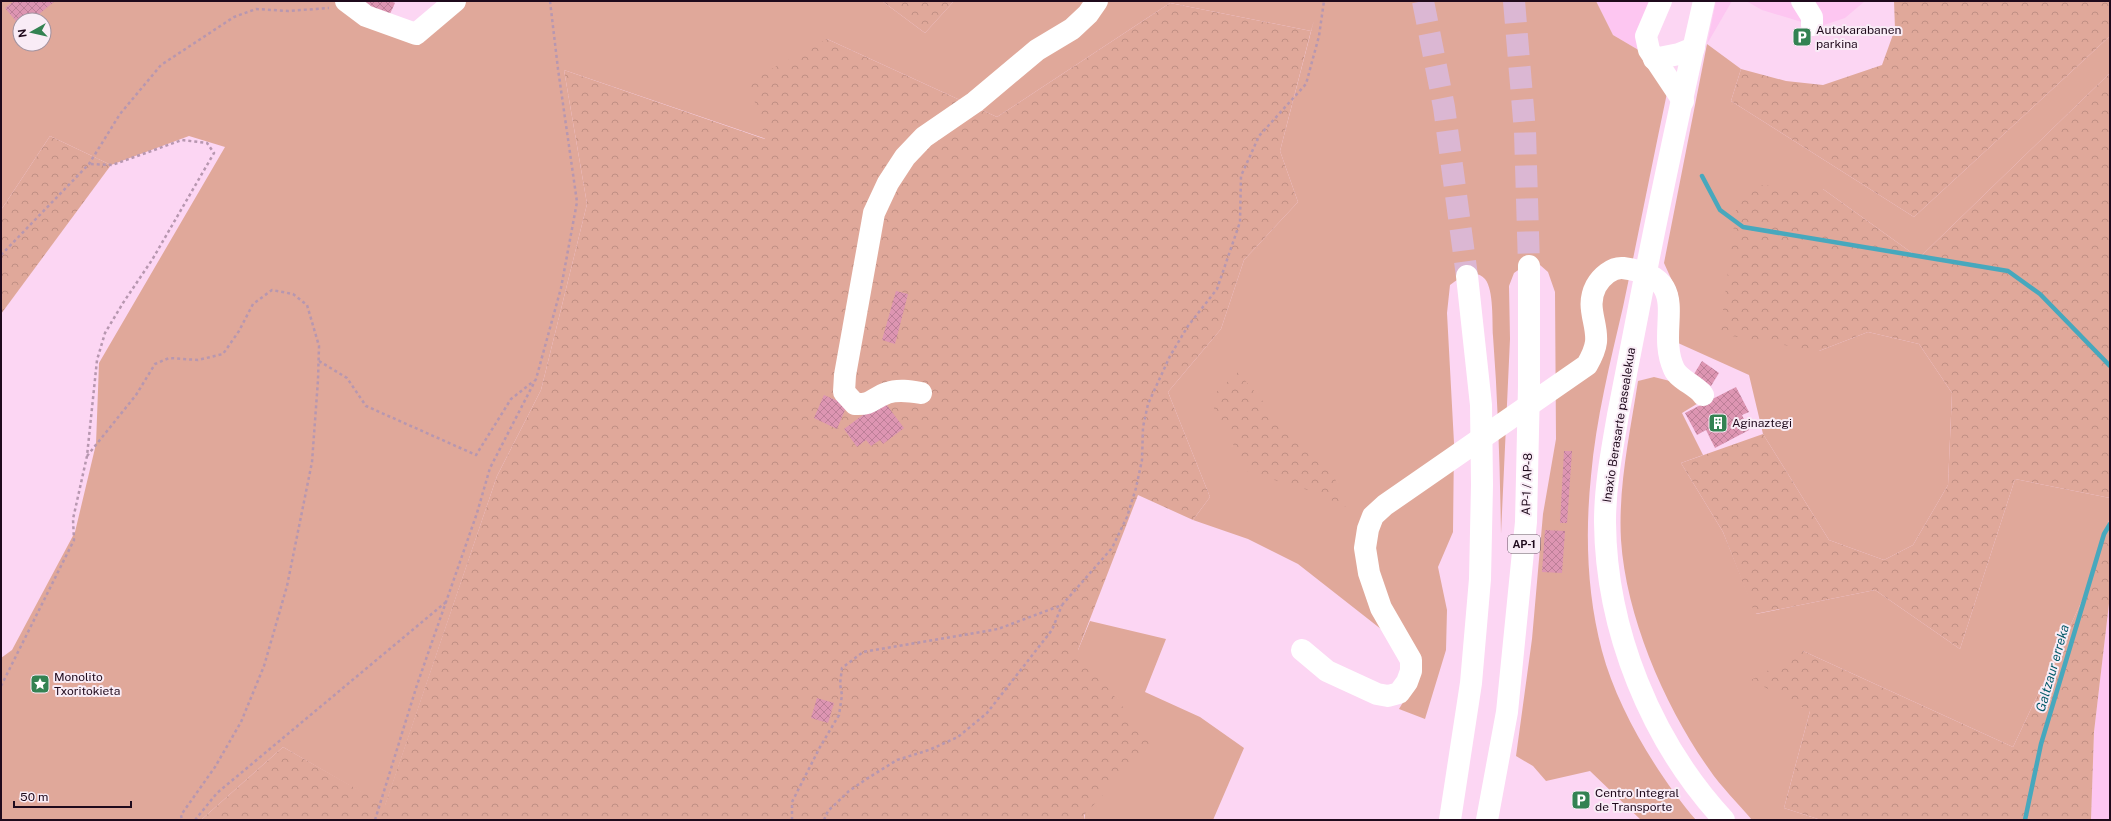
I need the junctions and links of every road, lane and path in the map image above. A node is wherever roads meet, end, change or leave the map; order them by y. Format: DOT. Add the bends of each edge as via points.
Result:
graph roads {
  1 [pos="455,1"];
  2 [pos="550,1"];
  3 [pos="1097,1"];
  4 [pos="1324,1"];
  5 [pos="1661,1"];
  6 [pos="1802,1"];
  7 [pos="1704,3"];
  8 [pos="338,5"];
  9 [pos="1812,25"];
  10 [pos="1694,48"];
  11 [pos="1654,59"];
  12 [pos="1683,101"];
  13 [pos="89,164"];
  14 [pos="1,255"];
  15 [pos="1529,266"];
  16 [pos="1646,272"];
  17 [pos="1468,276"];
  18 [pos="318,360"];
  19 [pos="536,379"];
  20 [pos="921,393"];
  21 [pos="1703,395"];
  22 [pos="87,456"];
  23 [pos="446,602"];
  24 [pos="1062,605"];
  25 [pos="1302,650"];
  26 [pos="1,686"];
  27 [pos="1488,817"];
  28 [pos="182,820"];
  29 [pos="195,820"];
  30 [pos="375,820"];
  31 [pos="792,820"];
  32 [pos="824,820"];
  33 [pos="1450,820"];
  34 [pos="1724,820"];
  1 -- 8 [label="main road" via="416,34"];
  2 -- 19 [label="path" via="577,202 561,288"];
  3 -- 20 [label="main road" via="1072,29 1037,50 975,102 924,137 905,157 874,213 844,392 855,404 867,405 886,393 903,390"];
  4 -- 24 [label="path" via="1319,36 1306,84 1259,136 1241,176 1240,222 1217,289 1188,326 1170,356 1148,404 1143,427 1142,460 1127,517 1112,548"];
  5 -- 11 [label="main road" via="1646,36"];
  6 -- 9 [label="main road" via="1812,17"];
  7 -- 10 [label="main road, Inaxio Berasarte pasealekua"];
  8 -- 13 [label="path" via="288,11 256,9 234,17 161,65 120,114"];
  10 -- 11 [label="main road"];
  10 -- 12 [label="main road, Inaxio Berasarte pasealekua"];
  11 -- 12 [label="main road"];
  12 -- 16 [label="main road, Inaxio Berasarte pasealekua"];
  13 -- 14 [label="path"];
  13 -- 22 [label="path" via="112,165 182,140 207,143 214,153 106,333 97,360"];
  15 -- 27 [label="main road, AP-1 / AP-8 / AP-1" via="1530,386 1526,522 1508,712"];
  16 -- 21 [label="main road" via="1664,288 1668,297 1668,342 1675,371"];
  16 -- 25 [label="main road" via="1620,268 1608,272 1596,286 1591,311 1596,341 1587,365 1385,505 1374,516 1368,529 1365,548 1369,573 1381,608 1411,660 1411,672 1399,693 1388,696 1377,694 1326,671"];
  16 -- 34 [label="main road, Inaxio Berasarte pasealekua" via="1608,477 1605,520 1607,561 1621,632 1648,706 1680,765"];
  17 -- 33 [label="main road" via="1481,405 1480,580 1472,683"];
  18 -- 19 [label="path" via="347,378 366,406 476,455 511,399"];
  18 -- 22 [label="path" via="319,346 307,305 293,294 272,290 253,304 223,354 198,360 169,358 155,364 136,395"];
  18 -- 28 [label="path" via="312,462 287,586 264,666 241,722 215,767 181,815"];
  19 -- 23 [label="path" via="490,468"];
  22 -- 26 [label="path" via="73,519 74,540"];
  23 -- 29 [label="path" via="217,793"];
  23 -- 30 [label="path"];
  24 -- 31 [label="path" via="998,629 863,652 842,668 839,715 792,802"];
  24 -- 32 [label="path" via="1052,630 987,712 958,737 897,760 868,778 849,791 828,811"];
}
